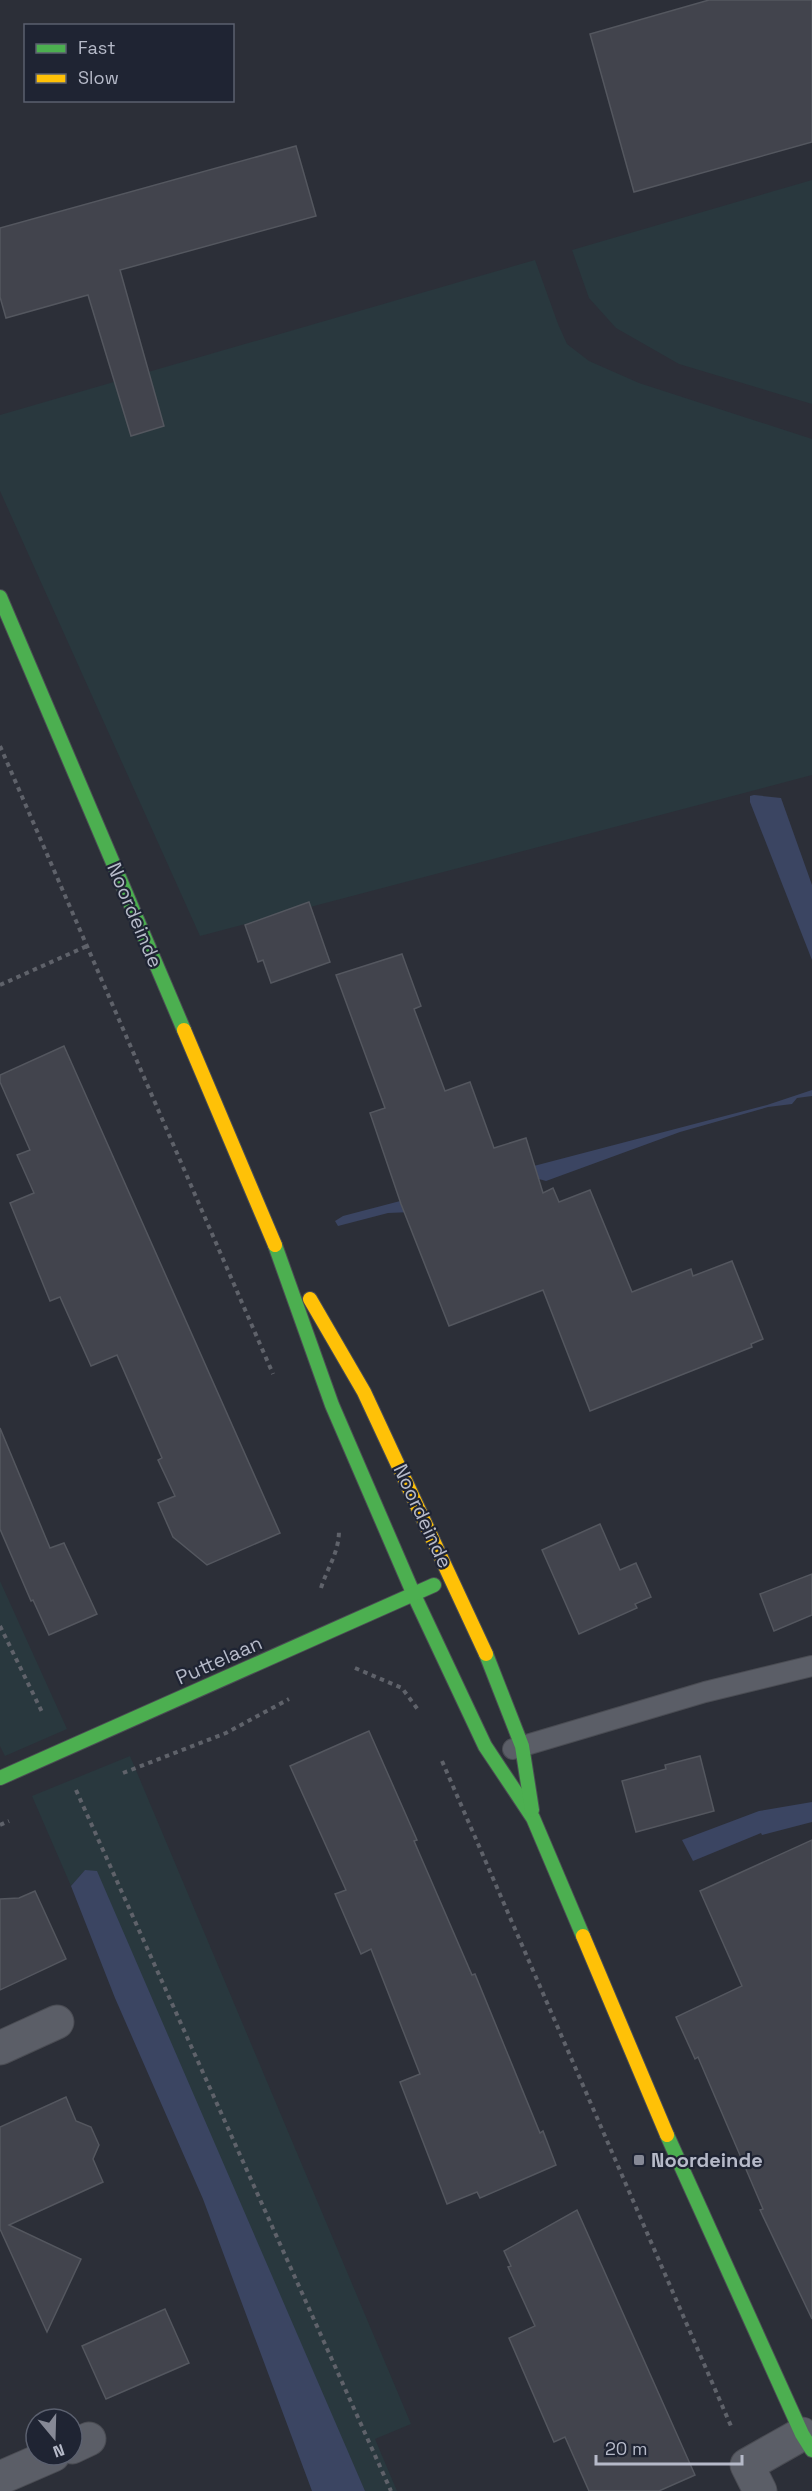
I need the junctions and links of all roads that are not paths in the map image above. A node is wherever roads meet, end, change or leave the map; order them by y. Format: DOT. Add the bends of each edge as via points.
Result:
graph roads {
  1 [pos="0,597"];
  2 [pos="271,1233"];
  3 [pos="452,1577"];
  4 [pos="414,1595"];
  5 [pos="812,1666"];
  6 [pos="522,1746"];
  7 [pos="491,1757"];
  8 [pos="0,1778"];
  9 [pos="533,1818"];
  10 [pos="57,2022"];
  11 [pos="0,2048"];
  12 [pos="807,2442"];
  13 [pos="25,2467"];
  14 [pos="0,2478"];
  15 [pos="760,2491"];
  1 -- 2 [label="main road, Noordeinde"];
  2 -- 3 [label="main road, Noordeinde" via="364,1392"];
  2 -- 4 [label="main road, Noordeinde" via="332,1405"];
  3 -- 4 [label="main road, Puttelaan"];
  3 -- 6 [label="main road, Noordeinde"];
  4 -- 7 [label="main road, Noordeinde"];
  4 -- 8 [label="main road, Puttelaan"];
  5 -- 6 [label="lane" via="705,1692"];
  6 -- 7 [label="lane"];
  6 -- 9 [label="main road, Noordeinde"];
  7 -- 9 [label="main road, Noordeinde"];
  9 -- 12 [label="main road, Noordeinde" via="669,2138"];
  10 -- 11 [label="street"];
  12 -- 15 [label="street, Noordeinde" via="747,2465"];
  13 -- 14 [label="street"];
}
